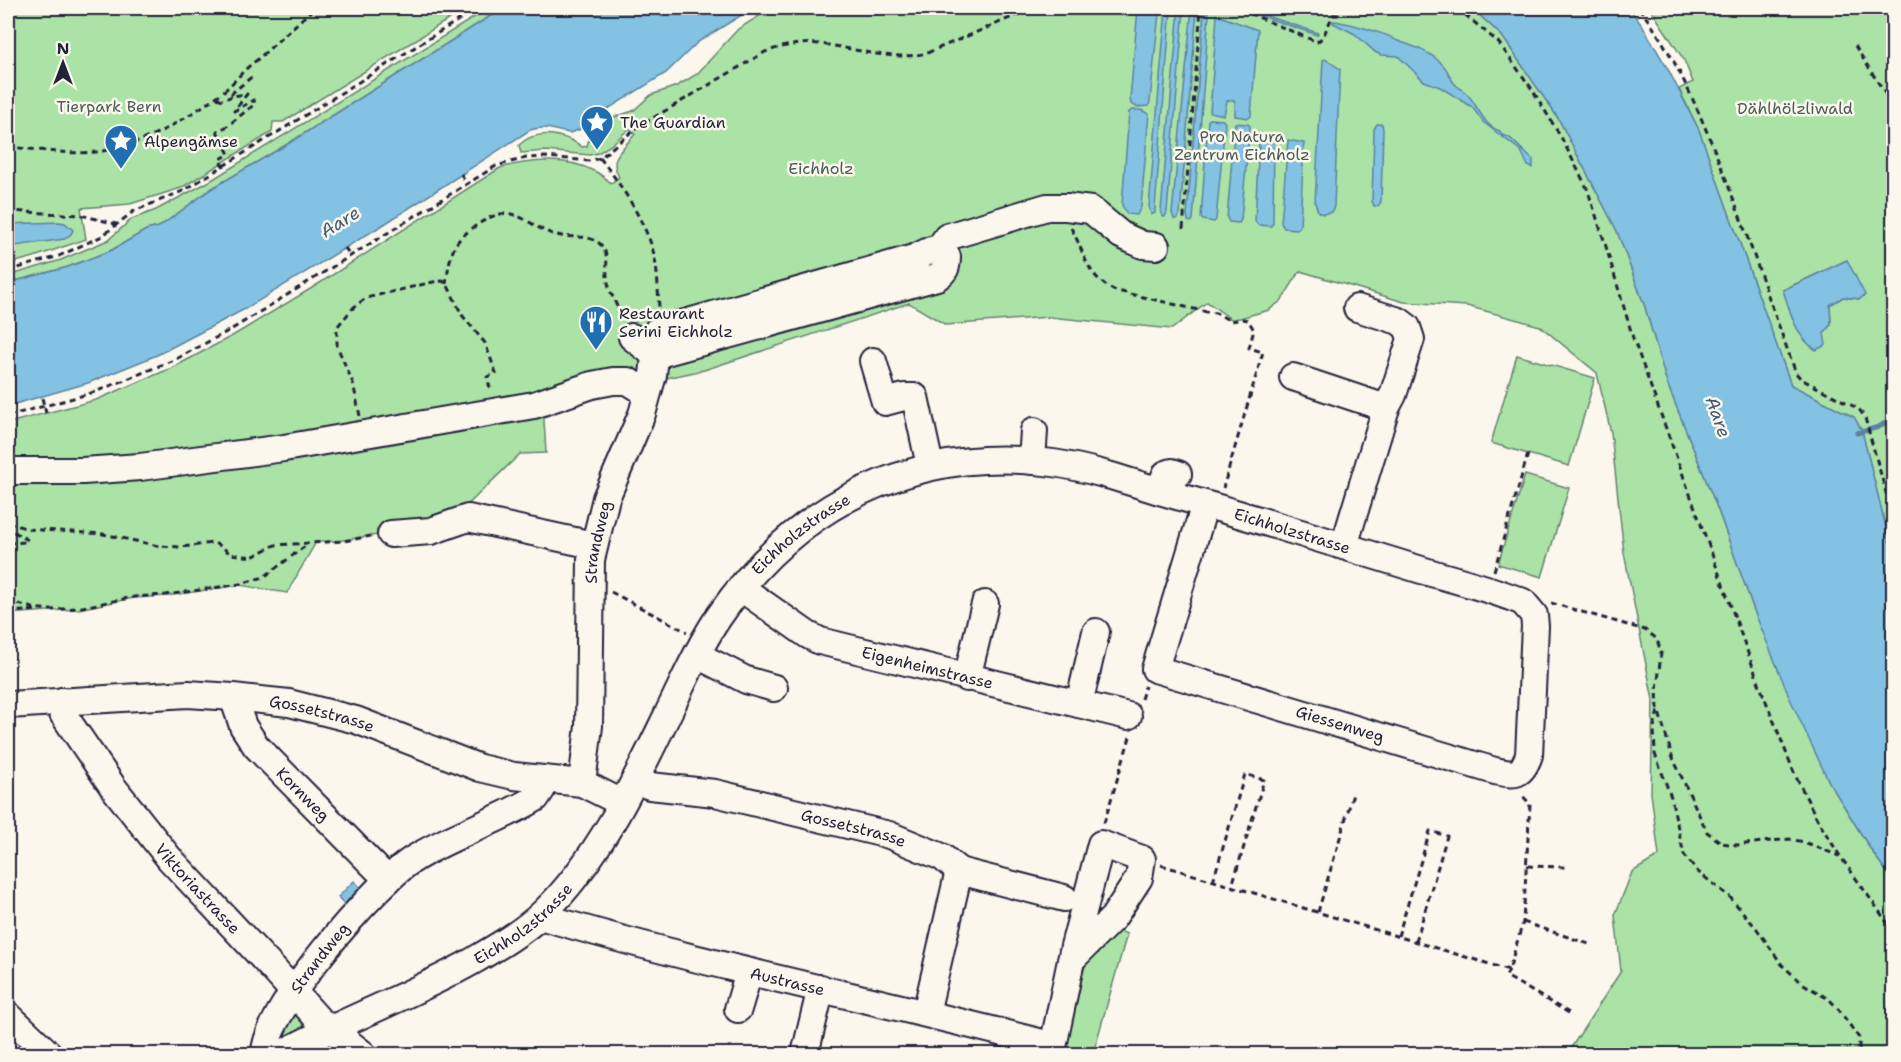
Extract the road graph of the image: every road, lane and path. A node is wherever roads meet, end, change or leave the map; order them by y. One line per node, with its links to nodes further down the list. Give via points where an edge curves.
1 (314, 8): 15 (path)
2 (478, 8): 18 (path)
3 (496, 8): 9 (path)
4 (1034, 8): 17 (path, via 912,57 881,56 821,44 802,43 774,49 636,128)
5 (1201, 8): 24 (path)
6 (1229, 8): 10 (path, via 1317,42 1334,15)
7 (1457, 8): 82 (path, via 1498,42 1532,88 1587,188 1633,338 1760,686 1796,775)
8 (1639, 8): 49 (path, via 1677,65 1696,105 1736,202 1796,373 1858,409 1870,434)
9 (500, 12)
10 (1343, 15)
11 (1855, 46): 13 (path, via 1888,99)
12 (254, 75): 14 (path)
13 (1893, 93)
14 (231, 96): 15 (path); 18 (path, via 247,94 234,111 254,100 255,104 217,131 229,154 219,160)
15 (216, 98): 16 (path, via 131,146 94,152)
16 (8, 147)
17 (600, 159): 20 (path, via 546,157 508,161); 31 (path, via 628,200 651,245 657,270)
18 (224, 167): 23 (path, via 183,191 134,211)
19 (461, 174): 20 (path)
20 (467, 183): 27 (path)
21 (1059, 207): 25 (street, via 1090,210 1121,235); 31 (street, via 1047,207 946,237 938,249 946,257 946,266 937,277); 48 (path, via 1088,268 1099,282 1113,290 1216,313 1231,321 1248,320 1254,330 1249,348 1263,352)
22 (8, 211): 23 (path, via 81,214)
23 (116, 224): 28 (path, via 102,236 59,256)
24 (1183, 229)
25 (1156, 246)
26 (345, 248): 27 (path)
27 (351, 256): 37 (path, via 174,360 95,392)
28 (8, 271)
29 (446, 284): 32 (path, via 459,240 495,214 509,214 557,236 591,239 601,244 607,254 607,278); 39 (path, via 462,315 485,342 495,365 496,373 487,377); 43 (path, via 433,282 366,298 337,327 337,346 354,383)
30 (1358, 308): 38 (street, via 1399,321 1407,327 1411,339)
31 (657, 333): 32 (street); 35 (street, Strandweg)
32 (632, 337)
33 (873, 361): 46 (street, via 885,402 926,393)
34 (1293, 377): 38 (street)
35 (647, 393): 39 (street, via 628,381 613,381 549,402); 54 (street, Strandweg, via 606,498)
36 (42, 398): 37 (path)
37 (44, 407): 40 (path); 41 (path)
38 (1386, 408): 55 (street)
39 (497, 412): 43 (street)
40 (46, 413)
41 (8, 416)
42 (1034, 431): 45 (street)
43 (363, 435): 47 (street, via 140,466)
44 (1528, 454): 58 (path)
45 (1032, 461): 46 (street, Eichholzstrasse, via 975,460); 48 (street, Eichholzstrasse, via 1169,482)
46 (930, 466): 57 (street, Eichholzstrasse, via 844,498 775,550)
47 (8, 471)
48 (1211, 506): 55 (street, Eichholzstrasse); 66 (street)
49 (1893, 521)
50 (8, 522): 52 (path, via 9,529 28,540); 53 (path, via 27,529 103,534 159,546 213,543 231,554 252,557 275,545)
51 (391, 534): 53 (path); 54 (street, via 431,531 468,518)
52 (8, 543)
53 (309, 543): 62 (path, via 256,580)
54 (593, 545): 56 (street, Strandweg)
55 (1344, 546): 58 (street, Eichholzstrasse)
56 (591, 581): 65 (path); 77 (street, Strandweg, via 589,726)
57 (741, 588): 65 (street, Eichholzstrasse); 67 (street, Eigenheimstrasse, via 814,639)
58 (1488, 590): 60 (street, Eichholzstrasse)
59 (8, 602): 62 (path)
60 (1523, 602): 66 (street, Giessenweg, via 1534,615 1535,626 1529,756 1525,767 1512,774); 73 (path, via 1546,602 1652,634 1660,645)
61 (985, 604): 67 (street)
62 (50, 610): 63 (path)
63 (8, 612)
64 (1096, 632): 71 (street)
65 (700, 648): 68 (street, via 746,680); 76 (street, Eichholzstrasse)
66 (1155, 669): 74 (path)
67 (967, 678): 71 (street, Eigenheimstrasse)
68 (774, 687)
69 (233, 697): 70 (street, Gossetstrasse, via 188,694); 75 (street, Gossetstrasse, via 323,710 480,768); 87 (street, Kornweg, via 243,726 256,746)
70 (62, 701): 72 (street, Gossetstrasse); 105 (street, Viktoriastrasse, via 63,714 113,787 169,858)
71 (1079, 704): 74 (street, Eigenheimstrasse)
72 (8, 705)
73 (1658, 709): 82 (path, via 1671,756 1707,832 1722,843 1789,839); 117 (path, via 1654,753 1671,797 1684,855 1698,872 1729,896 1783,966 1839,1010 1859,1038)
74 (1133, 718): 81 (path, via 1100,835)
75 (544, 780): 77 (street, Gossetstrasse); 87 (street, Strandweg, via 536,798 413,859)
76 (635, 781): 80 (street, Eichholzstrasse); 85 (street, Gossetstrasse, via 715,793 889,835 942,857)
77 (582, 783): 80 (street, Gossetstrasse)
78 (1520, 793): 84 (path, via 1530,804)
79 (1353, 794): 92 (path)
80 (622, 803): 93 (street, Eichholzstrasse, via 575,876)
81 (1101, 844): 83 (street); 101 (street)
82 (1840, 856): 94 (path)
83 (1142, 859): 88 (path); 101 (street, via 1139,878 1113,918)
84 (1527, 866): 86 (path, via 1563,867); 95 (path)
85 (959, 871): 91 (street, Gossetstrasse); 107 (street)
86 (1563, 873)
87 (388, 880): 105 (street, Strandweg)
88 (1214, 881): 89 (path); 89 (path, via 1245,774 1264,780)
89 (1232, 886): 92 (path)
90 (1108, 896): 101 (street)
91 (1064, 898)
92 (1318, 912): 98 (path)
93 (540, 916): 103 (street, Austrasse); 110 (street, Eichholzstrasse, via 491,951)
94 (1884, 918): 96 (path); 97 (path)
95 (1523, 922): 100 (path); 102 (path)
96 (1893, 926)
97 (1893, 932)
98 (1398, 936): 99 (path); 99 (path, via 1430,831 1447,836)
99 (1416, 942): 102 (path)
100 (1588, 944)
101 (1072, 953): 111 (street, via 1055,1037)
102 (1509, 970): 108 (path, via 1506,976)
103 (749, 972): 104 (street, Austrasse); 106 (street)
104 (821, 988): 107 (street, Austrasse); 116 (street)
105 (294, 992): 110 (street, Viktoriastrasse); 113 (street, Strandweg, via 268,1037)
106 (738, 1009)
107 (926, 1013): 111 (street, Austrasse)
108 (1569, 1013)
109 (8, 1015): 112 (street)
110 (333, 1030): 114 (street, Eichholzstrasse); 115 (street, Viktoriastrasse)
111 (1044, 1048)
112 (49, 1054)
113 (265, 1054)
114 (281, 1054)
115 (363, 1054)
116 (805, 1054)
117 (1859, 1054)

